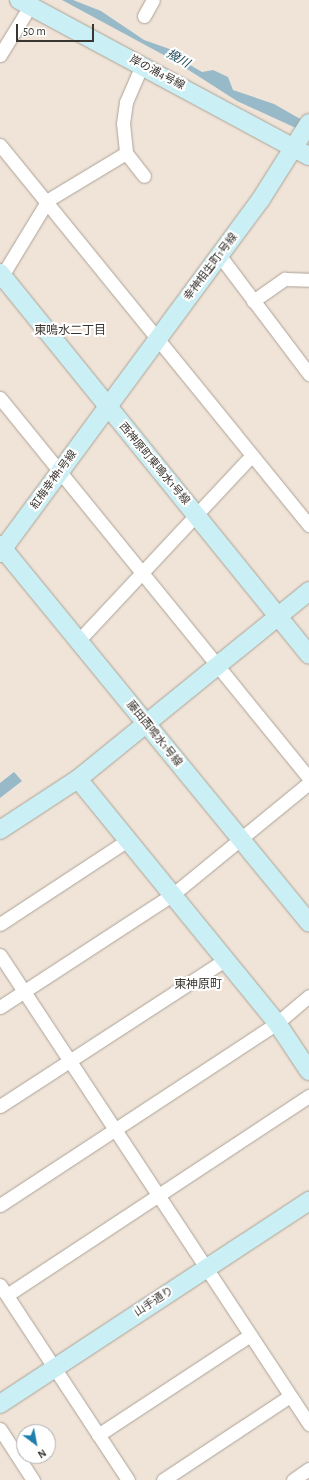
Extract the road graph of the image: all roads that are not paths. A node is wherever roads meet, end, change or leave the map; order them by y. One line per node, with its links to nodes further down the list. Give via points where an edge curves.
1 (153, 0): 3 (street)
2 (24, 3): 4 (street); 5 (street, 岸の浦4号線)
3 (144, 16)
4 (0, 55)
5 (142, 65): 8 (street, 岸の浦4号線); 9 (street, via 126,102)
6 (309, 123): 8 (street, 幸神相生町1号線)
7 (0, 145): 11 (street)
8 (302, 152): 12 (street, 幸神相生町1号線)
9 (126, 153): 10 (street); 11 (street)
10 (144, 176)
11 (48, 200): 13 (street); 16 (street)
12 (220, 256): 15 (street); 16 (street, 幸神相生町1号線)
13 (1, 276): 19 (street, 西神原町東鳴水1号線)
14 (309, 280): 15 (street, via 286,279)
15 (253, 301): 17 (street)
16 (158, 337): 19 (street, 幸神相生町1号線); 20 (street)
17 (309, 374)
18 (0, 398): 21 (street)
19 (108, 406): 21 (street, 紅梅幸神1号線); 22 (street, 西神原町東鳴水1号線)
20 (252, 455): 22 (street); 23 (street)
21 (60, 471): 24 (street, 紅梅幸神1号線); 25 (street)
22 (196, 515): 25 (street); 27 (street, 西神原町東鳴水1号線)
23 (309, 525)
24 (1, 549): 28 (street, 藤田西鳴水1号線)
25 (142, 573): 28 (street); 30 (street)
26 (309, 591): 27 (street)
27 (278, 616): 29 (street, 西神原町東鳴水1号線); 30 (street)
28 (78, 640): 31 (street, 藤田西鳴水1号線)
29 (309, 655)
30 (218, 666): 31 (street); 32 (street)
31 (146, 724): 33 (street); 37 (street, 藤田西鳴水1号線)
32 (309, 778)
33 (78, 779): 35 (street); 36 (street)
34 (309, 784): 37 (street)
35 (0, 830)
36 (128, 840): 38 (street); 40 (street)
37 (240, 840): 38 (street); 39 (street, 藤田西鳴水1号線)
38 (172, 895): 42 (street); 43 (street)
39 (309, 923)
40 (0, 924)
41 (0, 955): 43 (street)
42 (225, 960): 46 (street); 47 (street)
43 (24, 992): 45 (street); 47 (street)
44 (309, 996): 46 (street)
45 (0, 1007)
46 (276, 1023): 48 (street); 51 (street)
47 (70, 1063): 50 (street); 51 (street)
48 (309, 1072)
49 (309, 1096): 52 (street)
50 (0, 1106)
51 (115, 1129): 52 (street); 54 (street)
52 (158, 1196): 55 (street); 56 (street)
53 (309, 1201): 55 (street, 山手通り)
54 (0, 1205)
55 (206, 1269): 57 (street); 58 (street, 山手通り)
56 (3, 1290): 58 (street)
57 (250, 1335): 59 (street); 63 (street)
58 (53, 1368): 60 (street, 山手通り); 63 (street)
59 (290, 1396): 61 (street); 67 (street)
60 (0, 1404)
61 (309, 1424)
62 (0, 1429): 65 (street)
63 (98, 1435): 66 (street)
64 (309, 1469): 68 (street)
65 (33, 1480)
66 (128, 1480)
67 (163, 1480)
68 (293, 1480)

